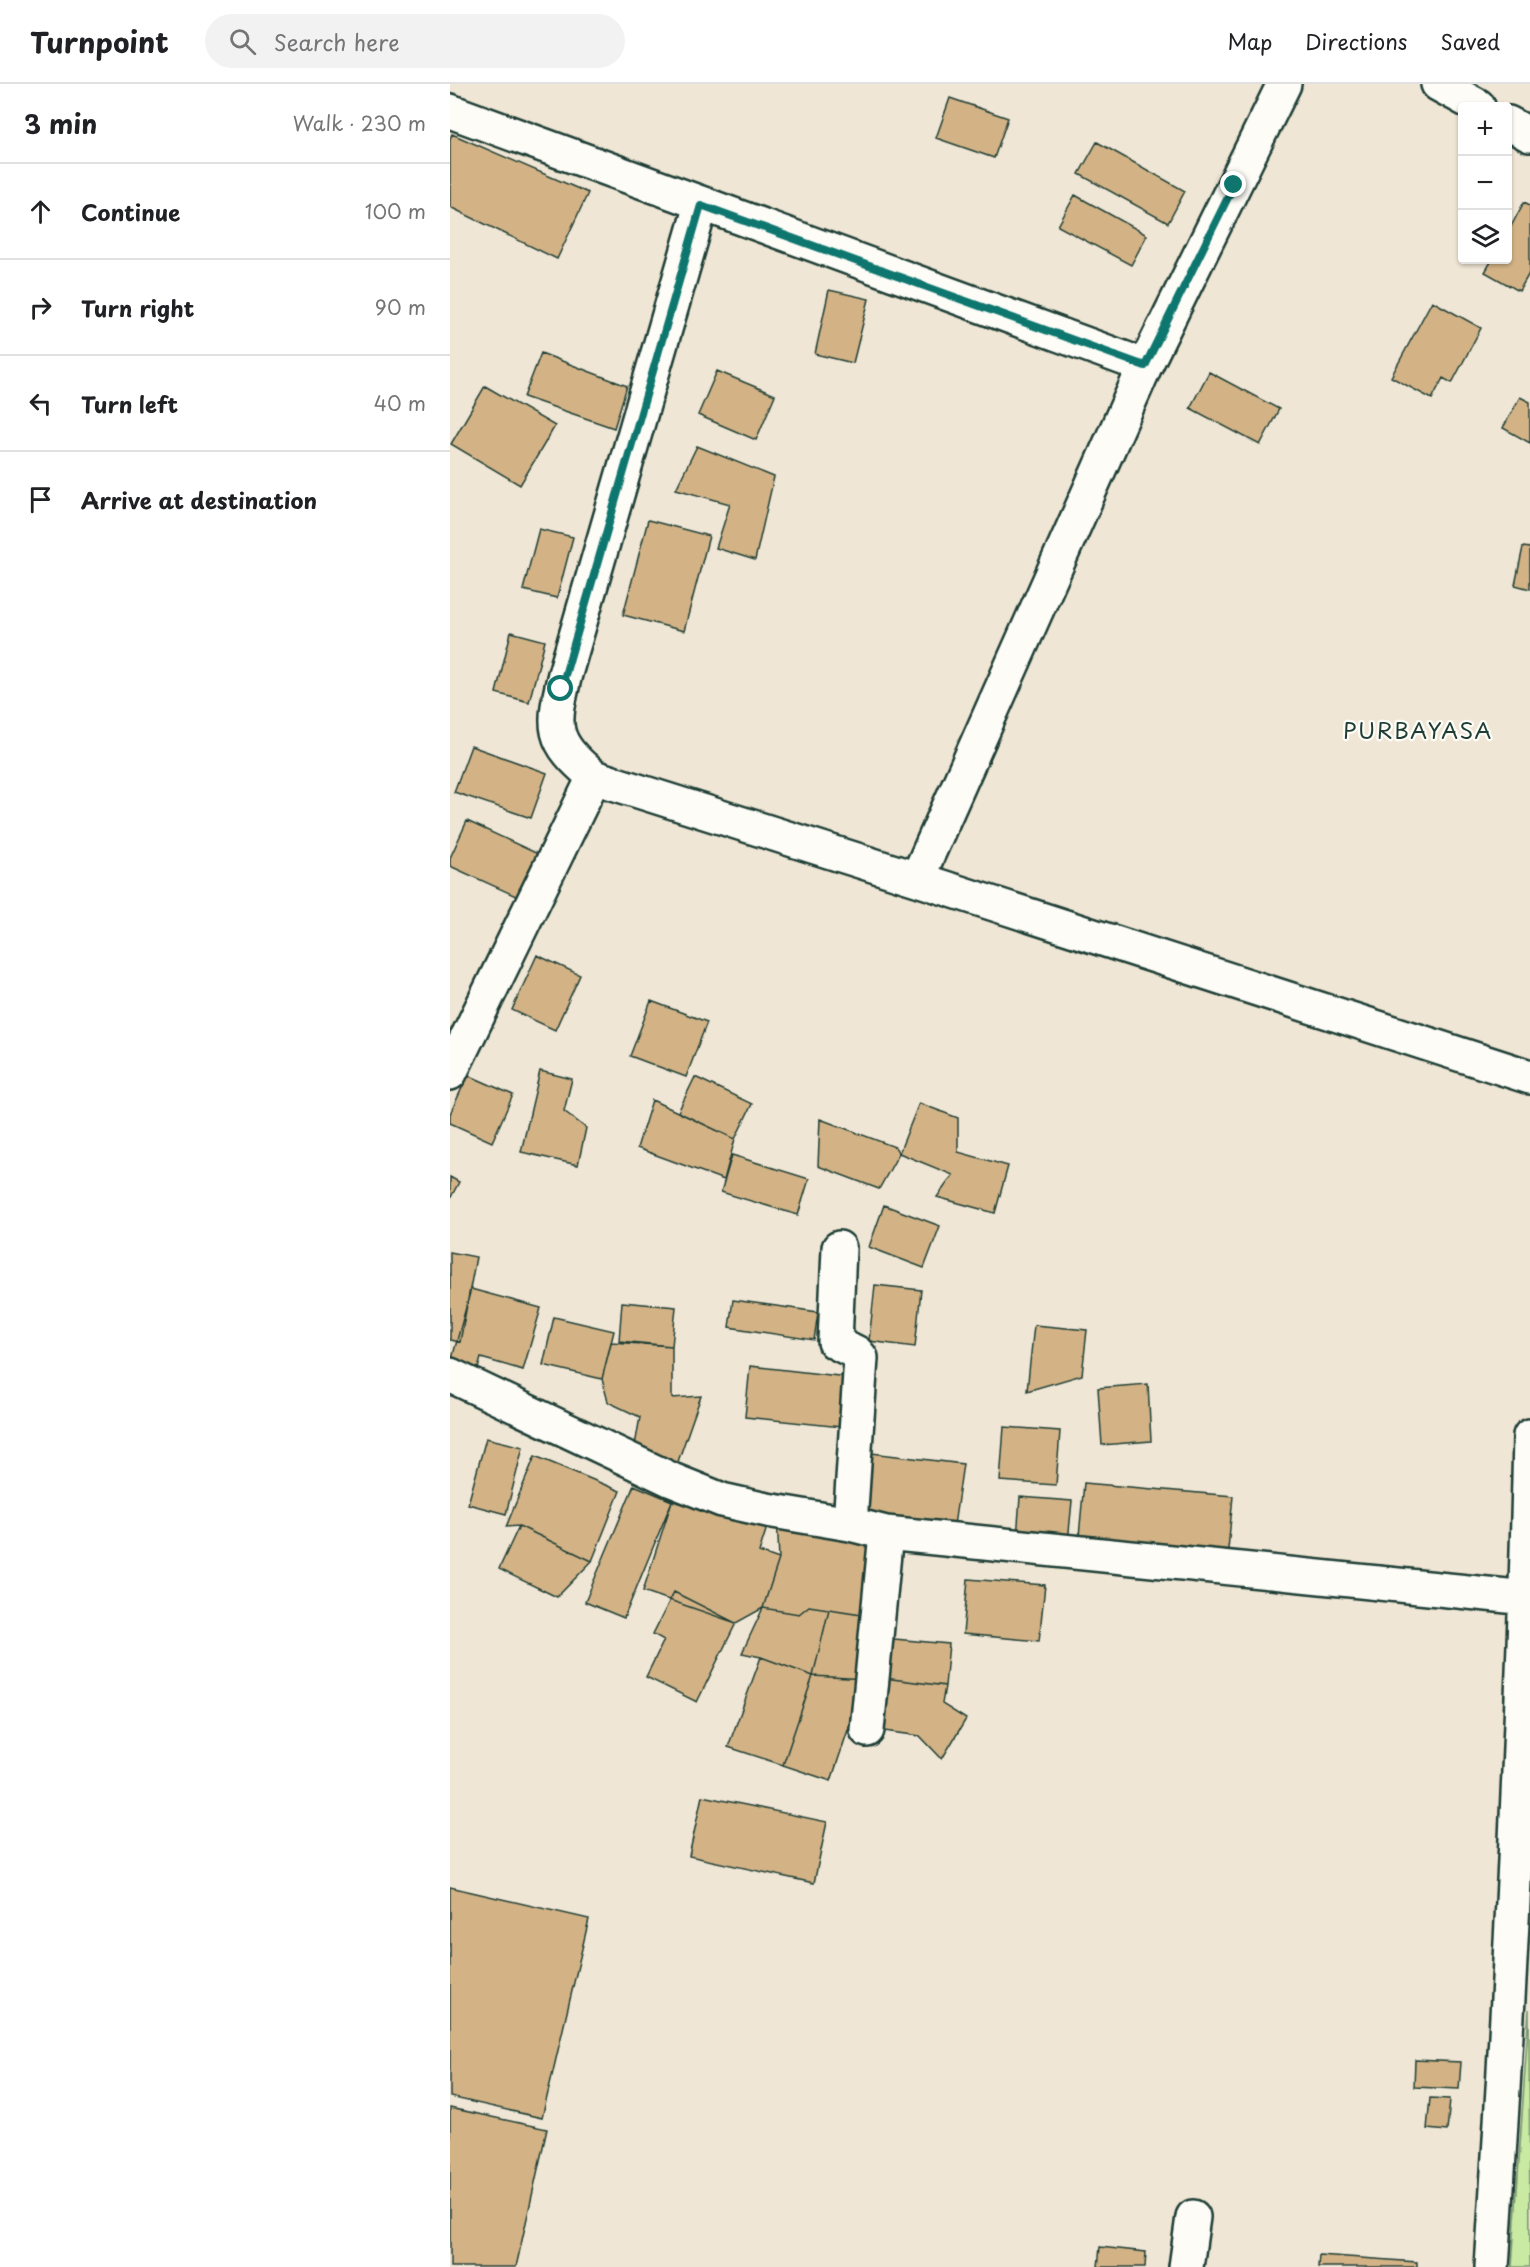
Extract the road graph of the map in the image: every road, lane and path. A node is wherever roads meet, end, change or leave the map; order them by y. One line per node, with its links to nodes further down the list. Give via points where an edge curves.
1 (1284, 84): 8 (street)
2 (1438, 84): 3 (street)
3 (1471, 102)
4 (450, 111): 7 (street)
5 (1512, 125): 6 (street)
6 (1530, 135)
7 (701, 205): 8 (street); 9 (street, via 558,705 558,737 565,750)
8 (1145, 366): 10 (street)
9 (594, 777): 10 (street); 11 (street)
10 (917, 879): 12 (street)
11 (450, 1073)
12 (1530, 1077)
13 (839, 1248): 16 (street, via 835,1342 861,1358)
14 (450, 1375): 16 (street, via 722,1500)
15 (1530, 1436): 18 (street)
16 (850, 1524): 17 (street)
17 (886, 1533): 18 (street); 19 (street)
18 (1527, 1598): 22 (street, via 1512,1948)
19 (867, 1730)
20 (1193, 2217): 21 (street)
21 (1186, 2267)
22 (1492, 2267)

